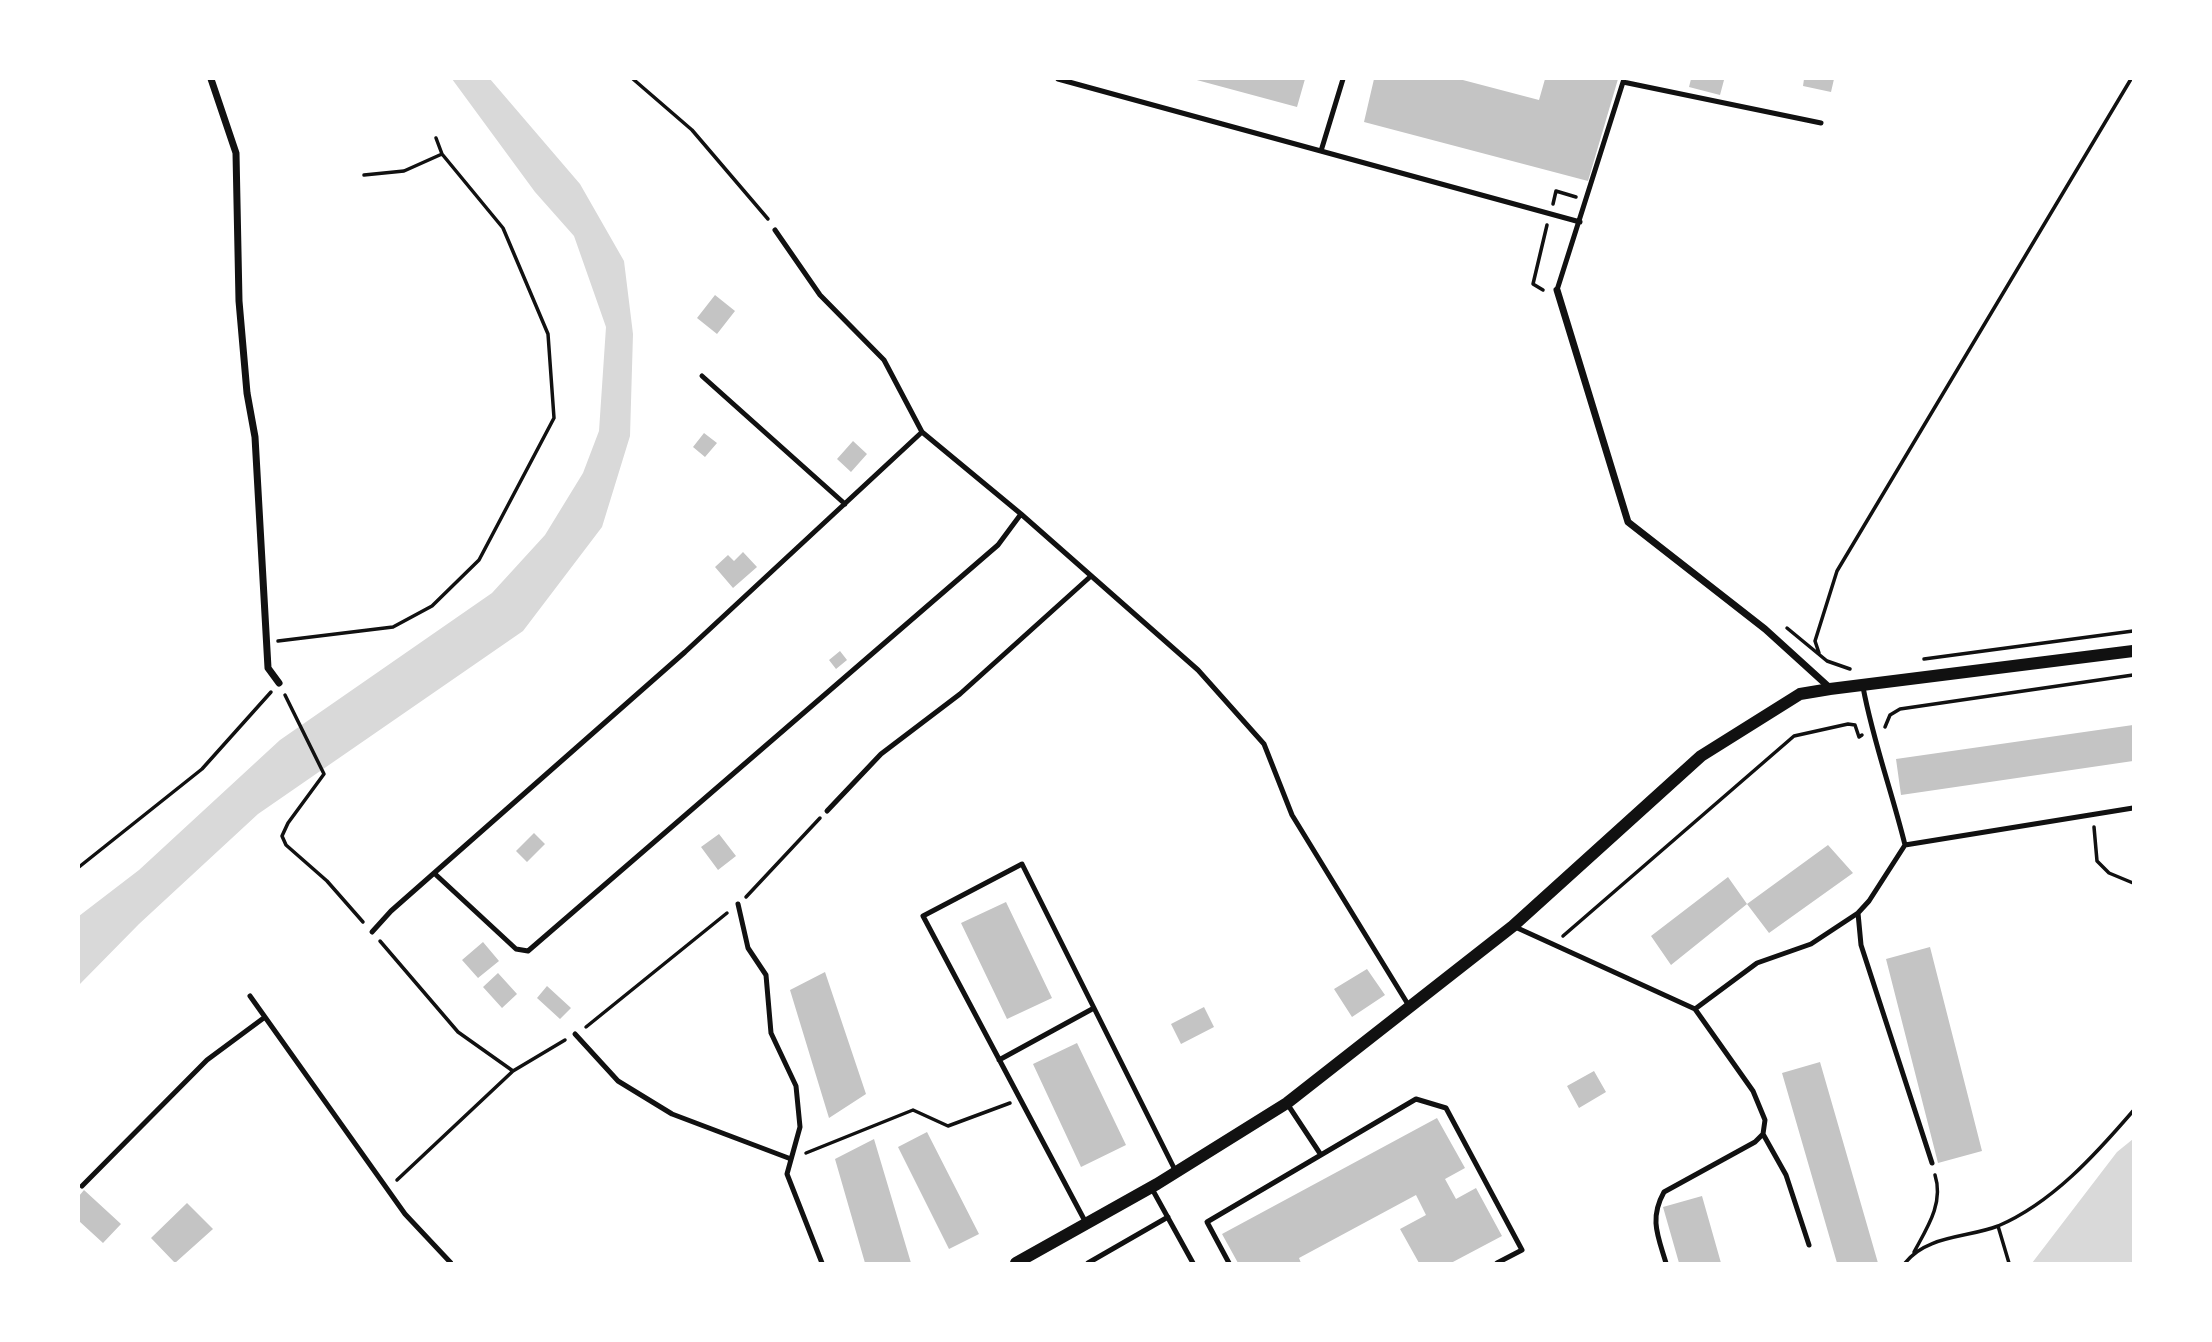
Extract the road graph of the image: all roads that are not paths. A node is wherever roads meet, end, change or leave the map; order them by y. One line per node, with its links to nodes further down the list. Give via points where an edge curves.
1 (211, 79): 16 (street, via 236,153 239,301 255,437 268,668)
2 (1058, 79): 6 (lane)
3 (1343, 79): 6 (lane)
4 (1624, 80): 5 (lane); 7 (lane)
5 (1821, 123)
6 (1321, 151): 7 (lane)
7 (1580, 222): 9 (lane)
8 (775, 230): 11 (lane, via 820,295 884,360)
9 (1557, 290): 18 (street, via 1628,522 1765,629)
10 (702, 376): 12 (lane)
11 (922, 432): 12 (lane); 13 (lane)
12 (845, 503): 22 (lane, via 685,652)
13 (1021, 514): 14 (lane); 22 (lane, via 998,545 528,951 516,949)
14 (1091, 576): 20 (lane, via 960,694 881,754); 28 (lane, via 1198,670 1264,744 1292,815)
15 (2133, 651): 17 (street)
16 (279, 683)
17 (1863, 685): 18 (street); 21 (lane, via 1871,733 1889,778)
18 (1830, 689): 25 (street, via 1800,694 1702,756)
19 (2133, 808): 21 (lane)
20 (827, 811)
21 (1905, 845): 24 (lane)
22 (434, 873): 26 (lane)
23 (738, 904): 37 (lane, via 748,948 766,975 771,1033 796,1086 800,1127)
24 (1858, 913): 30 (lane, via 1811,944 1757,963); 38 (lane, via 1861,945)
25 (1513, 926): 28 (street); 30 (lane)
26 (372, 932)
27 (250, 996): 31 (lane)
28 (1409, 1006): 34 (street)
29 (1094, 1008): 33 (lane); 33 (lane, via 1022,864 923,916); 39 (lane)
30 (1695, 1009): 35 (lane, via 1753,1091 1765,1120)
31 (265, 1017): 40 (lane, via 207,1060); 45 (lane, via 405,1214)
32 (575, 1034): 37 (lane, via 618,1081 672,1114)
33 (999, 1060): 43 (lane)
34 (1287, 1103): 36 (lane); 39 (street)
35 (1763, 1135): 44 (lane, via 1786,1175); 52 (lane, via 1664,1192 1655,1207 1655,1225)
36 (1321, 1155): 50 (lane, via 1207,1222); 51 (lane, via 1416,1099 1446,1108 1522,1250)
37 (791, 1159): 46 (lane, via 787,1174)
38 (1932, 1163)
39 (1176, 1172): 41 (street)
40 (82, 1186)
41 (1151, 1187): 42 (lane); 43 (street)
42 (1168, 1217): 48 (lane); 49 (lane)
43 (1087, 1223): 47 (street)
44 (1809, 1245)
45 (451, 1263)
46 (822, 1263)
47 (1016, 1263)
48 (1088, 1263)
49 (1193, 1263)
50 (1229, 1263)
51 (1497, 1263)
52 (1666, 1263)

